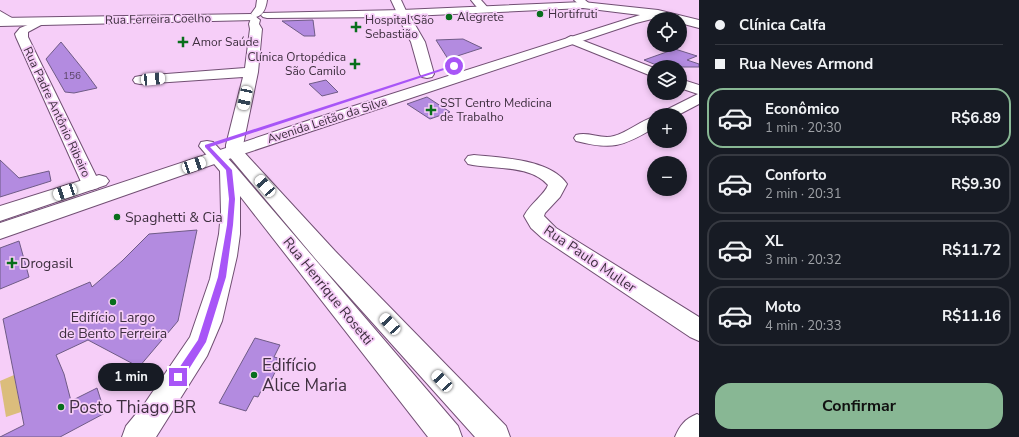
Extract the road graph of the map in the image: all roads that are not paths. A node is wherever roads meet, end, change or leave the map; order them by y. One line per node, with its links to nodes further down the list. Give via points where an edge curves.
1 (396, 0): 7 (street)
2 (476, 0): 5 (street)
3 (628, 0): 4 (street)
4 (587, 4): 5 (street, Rua Ferreira Coelho); 6 (street, Rua Ferreira Coelho)
5 (484, 9): 7 (street, Rua Ferreira Coelho)
6 (649, 9): 11 (street, Rua Ferreira Coelho); 15 (street, Avenida Leitão da Silva, via 639,18); 16 (street, Avenida Leitão da Silva)
7 (408, 14): 8 (street, Rua Ferreira Coelho); 16 (street)
8 (259, 16): 9 (street, Rua Ferreira Coelho); 18 (street)
9 (93, 21): 10 (street, Rua Ferreira Coelho); 12 (street, Rua Ferreira Coelho)
10 (1, 22): 12 (street, Rua Ferreira Coelho)
11 (699, 23)
12 (35, 25): 29 (street, Rua Padre Antônio Ribeiro, via 24,30 22,37)
13 (687, 27): 14 (street)
14 (699, 31)
15 (571, 40): 17 (street); 19 (street, Avenida Leitão da Silva)
16 (430, 69): 19 (street); 27 (street, Avenida Leitão da Silva)
17 (647, 70)
18 (251, 72): 20 (street); 27 (street)
19 (464, 75): 27 (street, Avenida Leitão da Silva)
20 (140, 80)
21 (687, 86): 22 (street)
22 (699, 90)
23 (699, 98): 24 (street)
24 (680, 108)
25 (647, 126): 26 (street, via 612,142)
26 (582, 138)
27 (225, 152): 29 (street, Avenida Leitão da Silva); 31 (street, Avenida Leitão da Silva); 33 (street, via 232,199 230,225 223,270 201,342); 34 (street, Rua Henrique Rosetti); 35 (street, Rua Henrique Rosetti)
28 (474, 160): 32 (street, Rua Paulo Muller, via 519,167 551,176 558,184 557,189 537,210 534,216 538,223 549,233)
29 (91, 184): 30 (street, Avenida Leitão da Silva)
30 (0, 214)
31 (0, 231)
32 (699, 330)
33 (137, 437)
34 (447, 437)
35 (495, 437)

